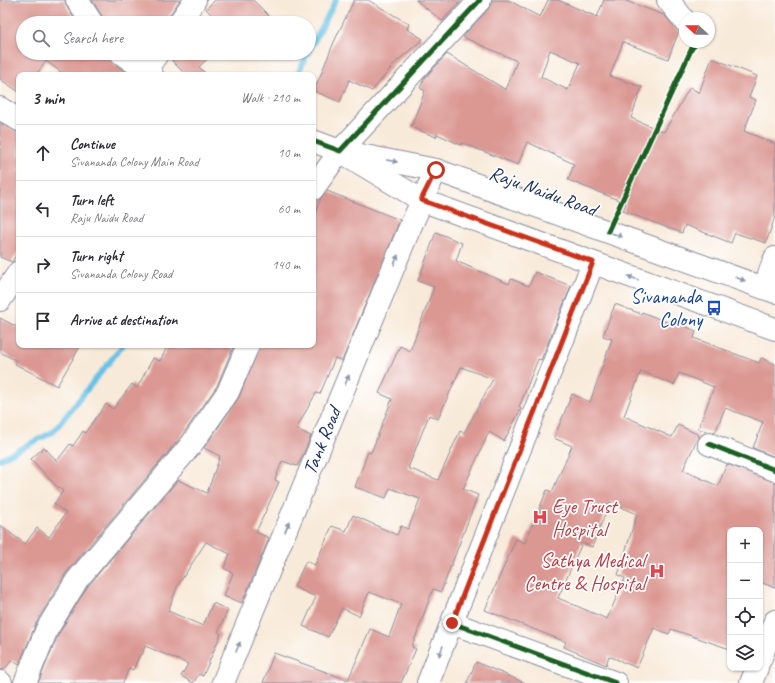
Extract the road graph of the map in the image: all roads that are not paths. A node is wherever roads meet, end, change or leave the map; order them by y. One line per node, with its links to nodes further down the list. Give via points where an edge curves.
1 (77, 0): 6 (main road)
2 (195, 0): 7 (main road)
3 (480, 0): 15 (main road)
4 (668, 0): 5 (main road)
5 (679, 14)
6 (87, 16)
7 (184, 16)
8 (130, 60): 10 (main road)
9 (154, 60): 11 (main road)
10 (145, 72)
11 (148, 72)
12 (0, 108): 13 (main road)
13 (16, 118)
14 (316, 142): 15 (main road)
15 (340, 151): 16 (main road, Raju Naidu Road, one-way to 16); 17 (main road); 18 (main road)
16 (436, 170): 18 (main road, Tank Road); 22 (main road, Raju Naidu Road, one-way to 22)
17 (316, 185)
18 (421, 200): 20 (main road); 33 (main road, Tank Road, one-way to 18)
19 (775, 258): 22 (main road)
20 (593, 262): 24 (main road, one-way to 20); 29 (main road)
21 (11, 274): 23 (main road)
22 (770, 290)
23 (0, 300)
24 (775, 329)
25 (247, 348): 32 (main road, via 228,392 191,445 77,580 47,629)
26 (709, 444): 27 (main road)
27 (775, 470)
28 (775, 621): 30 (main road)
29 (452, 623): 34 (main road, one-way to 34); 35 (main road)
30 (763, 652)
31 (756, 671): 36 (main road)
32 (25, 683)
33 (223, 683)
34 (428, 683)
35 (616, 683)
36 (751, 683)

